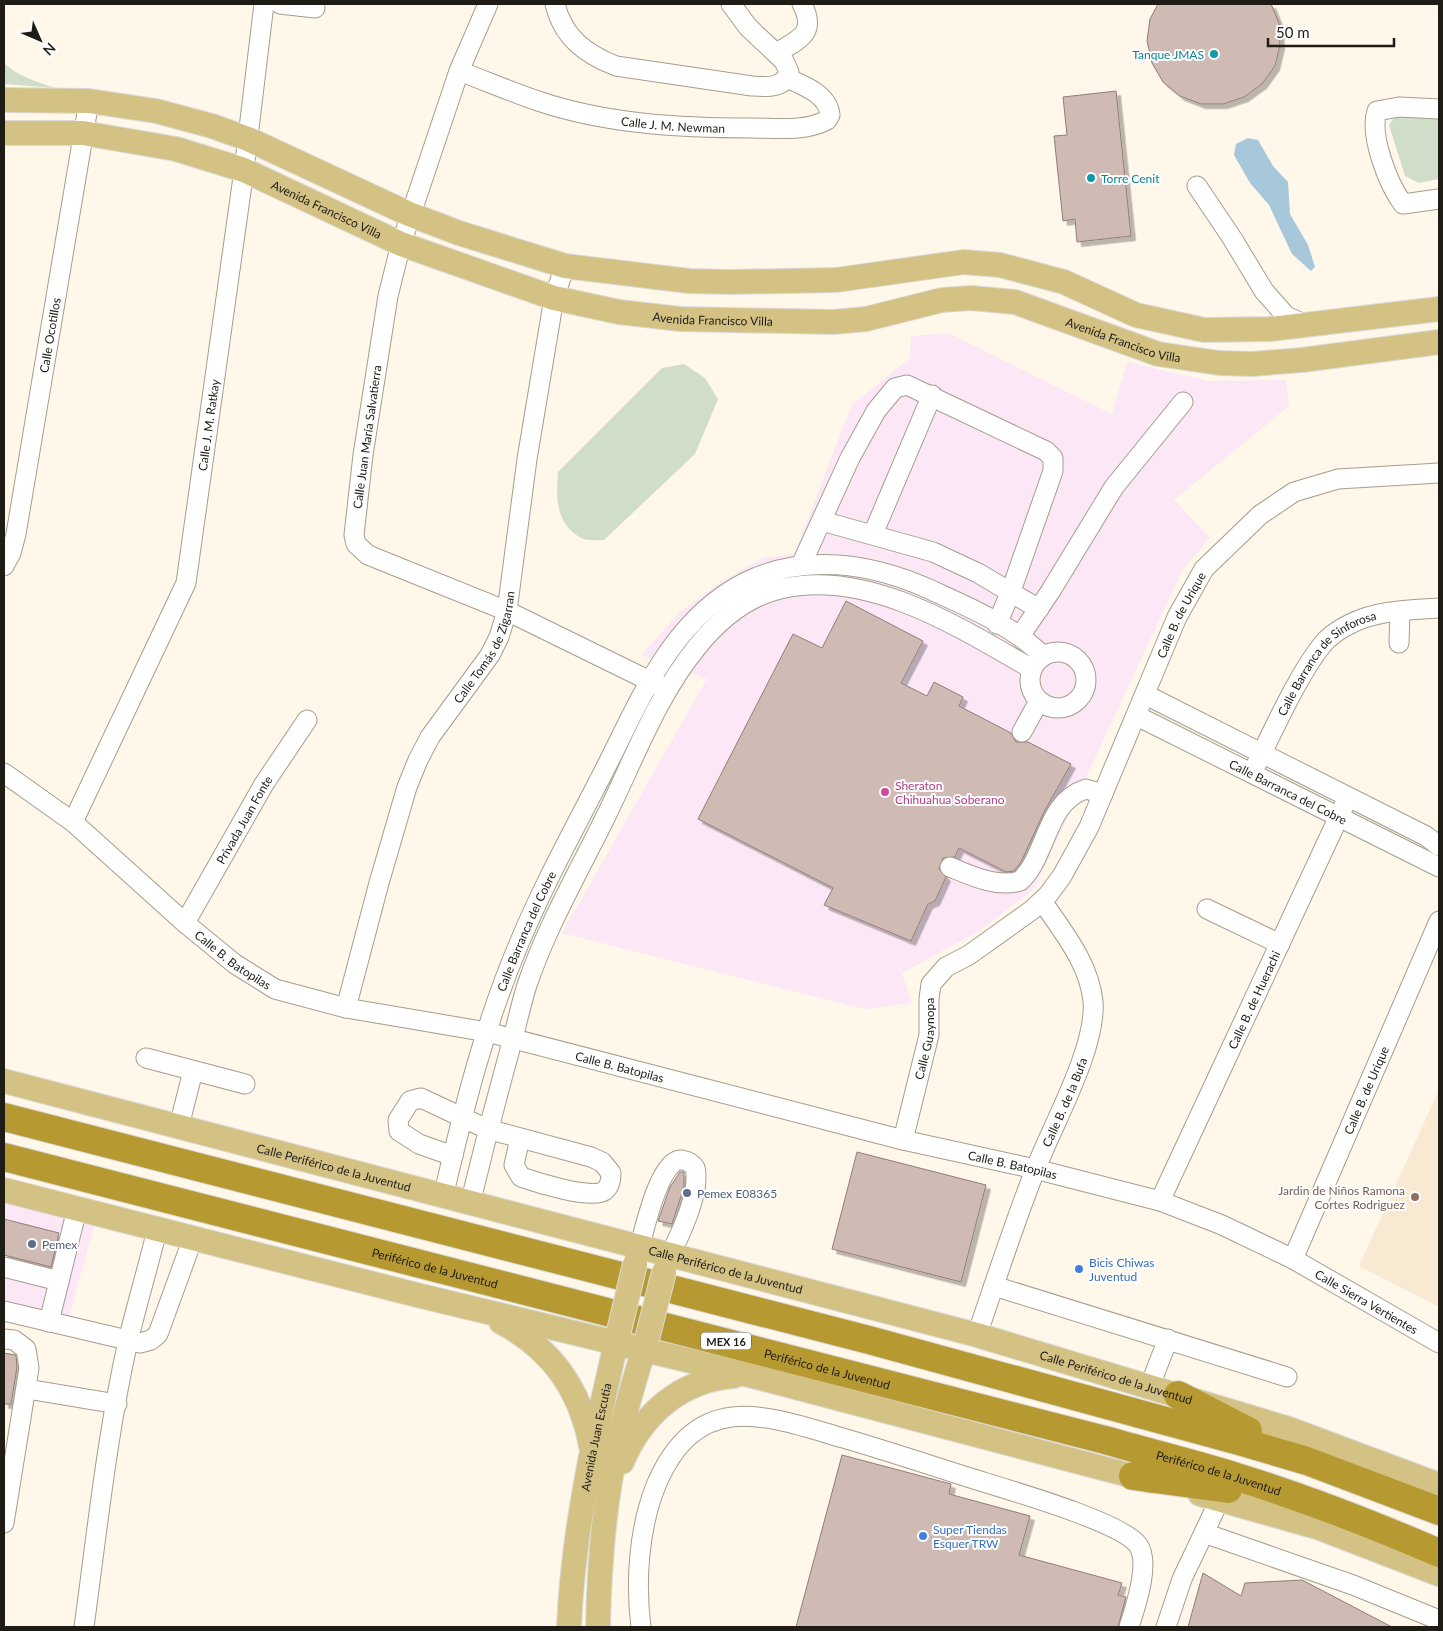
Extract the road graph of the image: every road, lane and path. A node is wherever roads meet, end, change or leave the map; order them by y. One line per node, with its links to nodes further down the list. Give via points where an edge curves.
1 (264, 4): 16 (street, Calle J. M. Ratkay)
2 (280, 4): 7 (street)
3 (488, 4): 9 (street, Calle Juan María Salvatierra)
4 (555, 4): 10 (street, via 564,28 573,40 597,59 616,66 752,86 775,86)
5 (731, 4): 8 (street, via 748,28)
6 (802, 4): 8 (street, via 809,21 806,31)
7 (315, 8)
8 (776, 53): 10 (street, via 788,66)
9 (459, 71): 10 (street, Calle J. M. Newman, via 538,101 615,119 670,126 734,128 810,127 827,120 830,115 826,102 817,93); 20 (street, Calle Juan María Salvatierra)
10 (787, 78)
11 (4, 100): 12 (main road)
12 (89, 102): 15 (street, Calle Ocotillos); 16 (main road, via 156,111)
13 (1439, 109): 19 (street, via 1390,108 1377,111 1374,132 1390,183 1403,204)
14 (4, 133): 15 (main road, Avenida Francisco Villa)
15 (83, 133): 17 (main road, Avenida Francisco Villa, via 176,150); 34 (street, Calle Ocotillos, via 16,534)
16 (248, 139): 17 (street, Calle J. M. Ratkay); 20 (main road)
17 (244, 170): 21 (main road, Avenida Francisco Villa); 59 (street, Calle J. M. Ratkay, via 186,583)
18 (1197, 186): 25 (street, via 1264,291 1286,316)
19 (1439, 200)
20 (409, 214): 21 (street, Calle Juan María Salvatierra); 22 (main road)
21 (400, 244): 23 (main road, Avenida Francisco Villa); 41 (street, Calle Juan María Salvatierra, via 388,296 354,527 356,544 368,555)
22 (565, 266): 23 (street, Calle Tomás de Zigarran); 25 (main road, via 689,281 740,282 836,280 964,262 1000,265 1064,282 1136,315 1174,325 1204,330 1243,330)
23 (554, 298): 26 (main road, Avenida Francisco Villa, via 619,312 680,319 834,322 866,319 942,300 996,299 1015,302 1158,354 1252,364); 41 (street, Calle Tomás de Zigarran, via 527,459)
24 (1439, 309): 25 (main road)
25 (1306, 325)
26 (1439, 342)
27 (932, 395): 30 (street, via 900,384 886,396 850,458); 31 (street); 36 (street, via 1046,451 1053,458 1053,471)
28 (1182, 402): 40 (street, via 1114,487)
29 (1439, 473): 48 (street, Calle B. de Urique, via 1338,479 1294,492 1260,515 1204,569 1196,581)
30 (822, 521): 31 (street); 33 (street)
31 (873, 534): 32 (street)
32 (906, 544): 35 (street); 36 (street, via 956,562)
33 (801, 565): 35 (street, via 836,564); 38 (street, via 763,575)
34 (4, 566)
35 (893, 574): 37 (street); 43 (street)
36 (1011, 591): 40 (street); 43 (street)
37 (886, 596): 38 (street, via 841,587 800,586); 46 (street)
38 (733, 600): 47 (street, via 685,630 670,649)
39 (1439, 608): 42 (street, Calle Barranca de Sinforosa)
40 (1039, 609): 44 (street)
41 (507, 611): 47 (street, Calle Juan María Salvatierra); 70 (street, Calle Tomás de Zigarran, via 490,655 430,737 407,787)
42 (1400, 611): 45 (street); 53 (street, Calle Barranca de Sinforosa, via 1350,623 1323,644)
43 (997, 624): 44 (street)
44 (1020, 636): 46 (street)
45 (1399, 643)
46 (1038, 662): 49 (street, via 1030,684); 49 (street, via 1058,652 1066,653 1079,662 1085,676 1083,691 1078,698 1065,706)
47 (659, 686): 64 (street, Calle Barranca del Cobre); 66 (street, Calle Barranca del Cobre)
48 (1146, 695): 50 (street, Calle B. de Urique); 53 (street, Calle Barranca del Cobre)
49 (1045, 704): 52 (street)
50 (1137, 716): 54 (street, Calle Barranca del Cobre); 56 (street, Calle B. de Urique)
51 (308, 720): 68 (street, Privada Juan Fonte, via 264,784)
52 (1027, 734)
53 (1262, 753): 54 (street, Calle Barranca de Sinforosa); 57 (street, Calle Barranca del Cobre)
54 (1252, 772): 58 (street, Calle Barranca del Cobre)
55 (4, 773): 59 (street, Calle B. Batopilas)
56 (1103, 794): 61 (street, via 1086,789 1069,797 1050,825 1033,866 1020,881 992,882); 63 (street, Calle B. de Urique, via 1076,852)
57 (1348, 798): 58 (street, Calle B. de Huerachi); 60 (street, Calle Barranca del Cobre, via 1426,836)
58 (1339, 817): 62 (street, Calle Barranca del Cobre); 69 (street, Calle B. de Huerachi)
59 (73, 822): 68 (street, Calle B. Batopilas)
60 (1439, 846)
61 (950, 867)
62 (1439, 867)
63 (1042, 901): 82 (street, Calle Guaynopa, via 969,955 946,967 931,984 929,1035); 85 (street, Calle B. de la Bufa, via 1072,944 1089,979 1093,1002 1092,1028 1084,1053)
64 (536, 904): 66 (street); 71 (street, Calle Barranca del Cobre, via 516,949)
65 (1207, 909): 69 (street)
66 (557, 914): 72 (street, Calle Barranca del Cobre, via 528,983)
67 (1439, 921): 94 (street, Calle B. de Urique)
68 (185, 923): 70 (street, Calle B. Batopilas, via 261,981 290,994)
69 (1280, 944): 88 (street, Calle B. de Huerachi)
70 (346, 1008): 71 (street, Calle B. Batopilas)
71 (487, 1032): 72 (street, Calle B. Batopilas); 78 (street, Calle Barranca del Cobre)
72 (512, 1040): 80 (street, Calle Barranca del Cobre); 82 (street, Calle B. Batopilas)
73 (146, 1058): 74 (street)
74 (193, 1071): 76 (street); 79 (street)
75 (4, 1081): 79 (main road, Calle Periférico de la Juventud)
76 (245, 1084)
77 (4, 1117): 116 (highway, via 869,1340)
78 (462, 1117): 80 (street); 83 (street, Calle Barranca del Cobre); 83 (street, via 417,1098 410,1101 398,1120 399,1131 408,1138)
79 (178, 1126): 87 (main road, Calle Periférico de la Juventud)
80 (487, 1129): 81 (street); 89 (street, Calle Barranca del Cobre)
81 (520, 1138): 81 (street, via 514,1165 521,1177 592,1194 604,1191 608,1186 611,1173 602,1162)
82 (903, 1140): 85 (street, Calle B. Batopilas)
83 (453, 1156): 87 (street, Calle Barranca del Cobre)
84 (4, 1157): 121 (highway, Periférico de la Juventud / MEX 16, via 949,1398 1239,1478)
85 (1035, 1169): 88 (street, Calle B. Batopilas); 98 (street, Calle B. de la Bufa)
86 (4, 1190): 90 (main road)
87 (443, 1196): 89 (main road, Calle Periférico de la Juventud)
88 (1160, 1201): 94 (street, Calle B. Batopilas, via 1222,1225)
89 (470, 1204): 93 (main road, Calle Periférico de la Juventud)
90 (77, 1209): 91 (main road); 97 (street)
91 (157, 1230): 92 (main road); 106 (street)
92 (193, 1238): 99 (main road); 106 (street, via 158,1334 140,1343)
93 (637, 1256): 95 (main road, Calle Periférico de la Juventud); 95 (street, via 662,1178 673,1162 685,1160 695,1168 696,1179 684,1228); 104 (main road, Avenida Juan Escutia, bridge)
94 (1293, 1259): 107 (street, Calle Sierra Vertientes)
95 (666, 1264): 102 (main road, Calle Periférico de la Juventud); 108 (main road, Avenida Juan Escutia, bridge)
96 (4, 1267): 97 (street)
97 (59, 1281): 101 (street)
98 (994, 1286): 102 (street, Calle B. de la Bufa); 105 (street)
99 (480, 1310): 104 (main road); 115 (main road, via 516,1330 564,1376 582,1408)
100 (4, 1311): 101 (street)
101 (49, 1322): 106 (street)
102 (977, 1336): 111 (main road, Calle Periférico de la Juventud)
103 (4, 1338): 112 (street, via 21,1344 28,1354)
104 (618, 1338): 108 (main road); 115 (main road, Avenida Juan Escutia)
105 (1168, 1339): 110 (street); 111 (street)
106 (128, 1341): 114 (street)
107 (1439, 1343)
108 (646, 1345): 109 (main road); 120 (main road, Avenida Juan Escutia, via 620,1430)
109 (749, 1375): 117 (main road); 120 (main road, via 702,1382 662,1404 628,1447)
110 (1287, 1377)
111 (1149, 1388): 113 (main road, Calle Periférico de la Juventud)
112 (27, 1389): 114 (street); 123 (street)
113 (1178, 1396): 116 (highway); 118 (main road, Calle Periférico de la Juventud, via 1289,1429)
114 (117, 1404): 128 (street)
115 (592, 1454): 129 (main road, Avenida Juan Escutia, via 574,1559)
116 (1307, 1461): 122 (highway)
117 (1133, 1476): 119 (main road); 121 (highway)
118 (1439, 1485)
119 (1220, 1499): 124 (street); 126 (main road, via 1320,1528)
120 (606, 1500): 130 (main road, Avenida Juan Escutia)
121 (1307, 1500): 125 (highway, Periférico de la Juventud / MEX 16)
122 (1439, 1511)
123 (4, 1523)
124 (1204, 1533): 127 (street, via 1353,1585); 133 (street, via 1182,1579)
125 (1439, 1553)
126 (1439, 1574)
127 (1439, 1620)
128 (84, 1627)
129 (570, 1627)
130 (598, 1627)
131 (641, 1627): 132 (street, via 639,1580 643,1540 652,1496 661,1475 680,1442 719,1419 736,1415 787,1421 890,1452 1046,1502 1128,1535 1140,1547 1144,1561)
132 (1129, 1627)
133 (1166, 1627)

